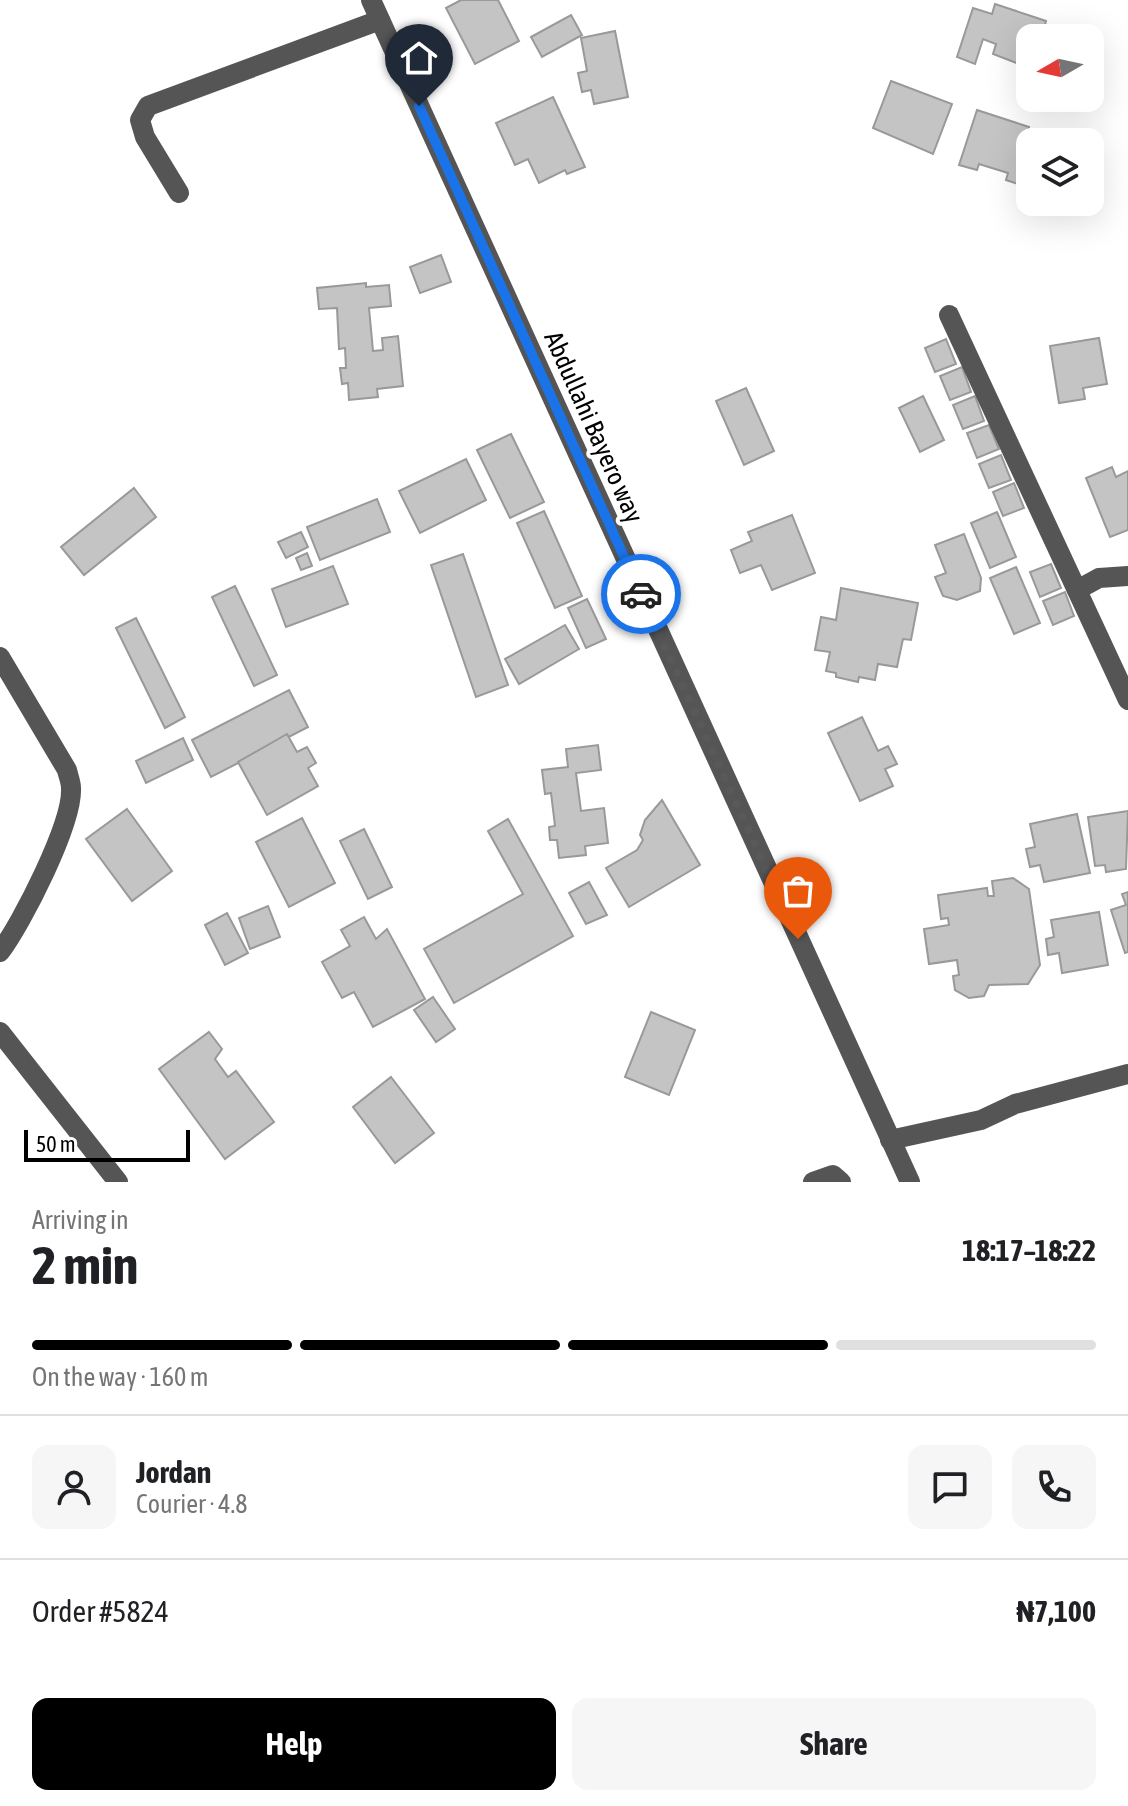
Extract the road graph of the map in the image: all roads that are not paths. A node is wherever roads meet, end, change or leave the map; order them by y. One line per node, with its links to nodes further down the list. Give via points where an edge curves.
1 (371, 0): 2 (street, Abdullahi Bayero way)
2 (380, 20): 3 (street, via 148,106 140,120 145,137); 12 (street, Abdullahi Bayero way)
3 (179, 193)
4 (949, 315): 6 (street)
5 (1128, 576): 6 (street, via 1099,578)
6 (1077, 590): 8 (street)
7 (0, 657): 9 (street, via 67,770 71,788 41,878 17,930)
8 (1128, 700)
9 (0, 952)
10 (0, 1032): 13 (street)
11 (1128, 1074): 12 (street, via 1015,1104 981,1120)
12 (890, 1140): 16 (street, Abdullahi Bayero way)
13 (118, 1182)
14 (813, 1182): 15 (street, via 833,1175)
15 (841, 1182)
16 (910, 1182)

